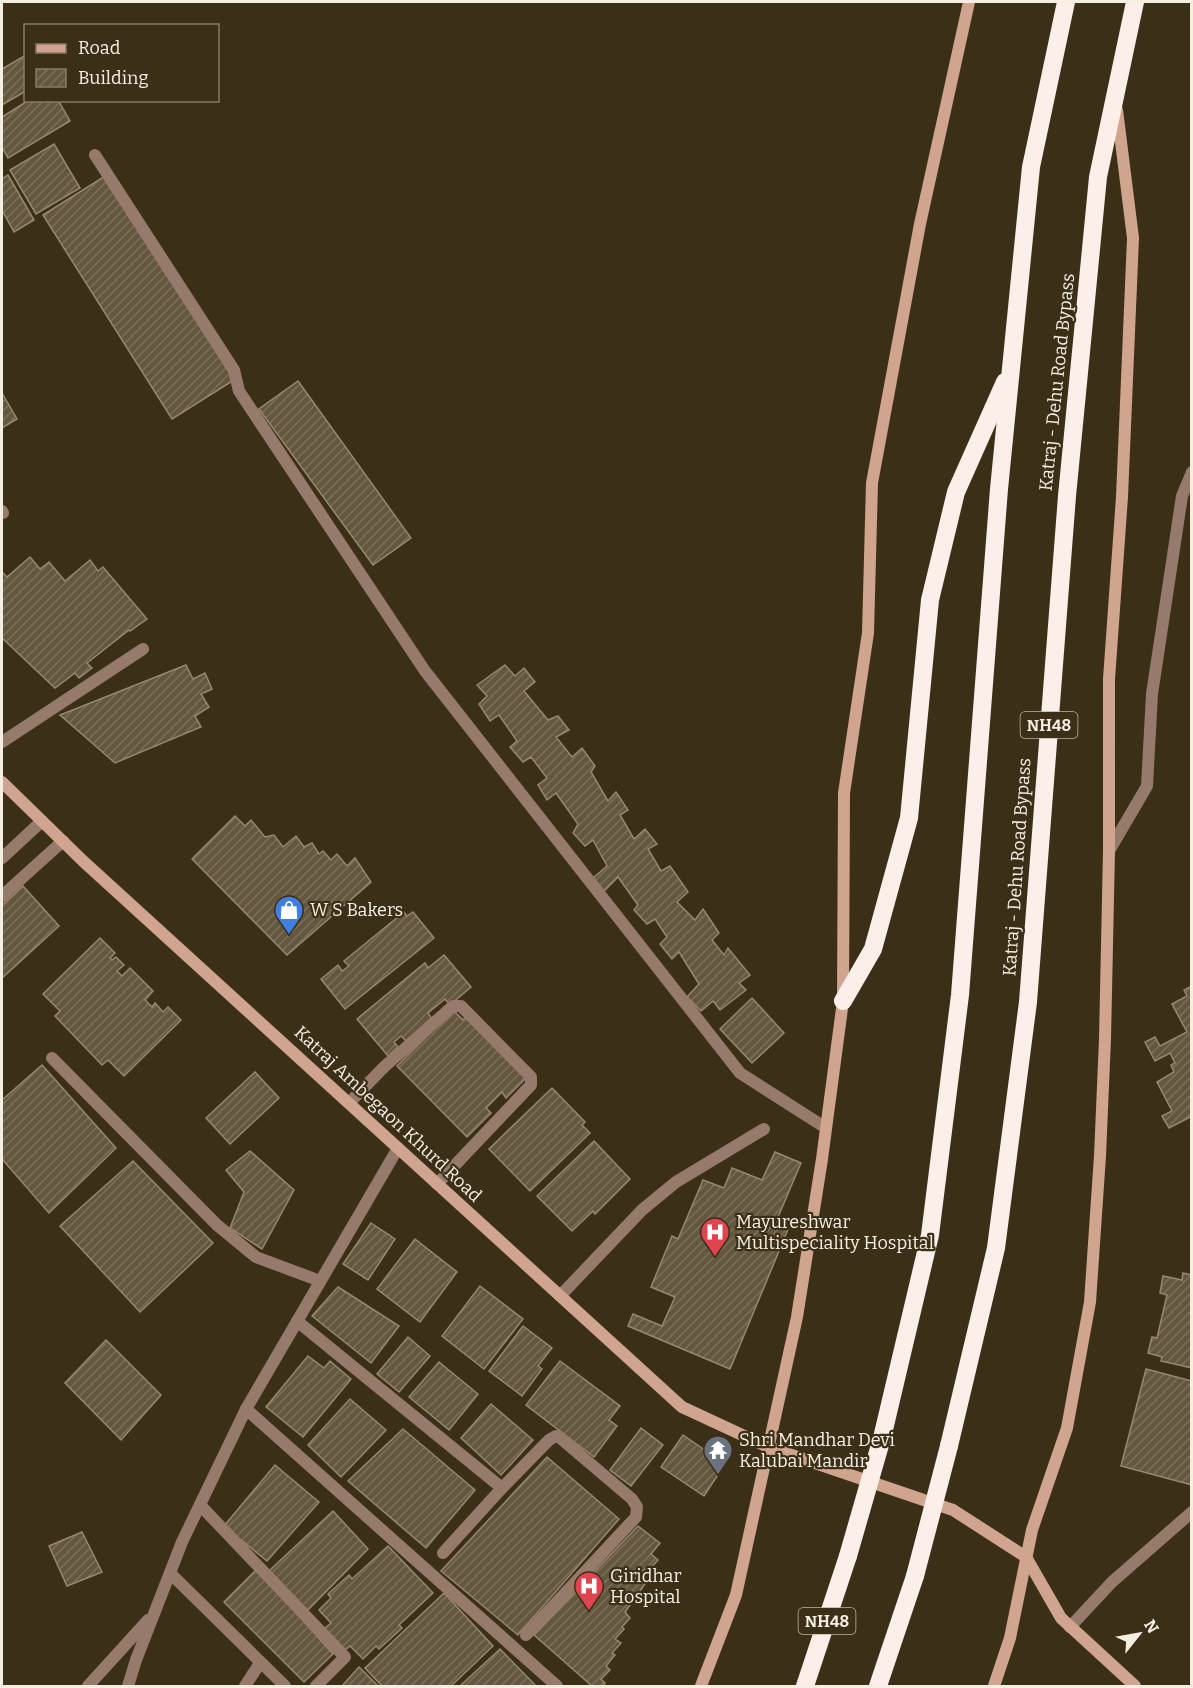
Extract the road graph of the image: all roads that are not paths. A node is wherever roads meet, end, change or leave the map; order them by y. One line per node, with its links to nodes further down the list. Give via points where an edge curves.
1 (969, 2): 16 (street, via 920,224 872,483 868,633 844,794)
2 (1066, 2): 6 (highway, NH48, via 1031,167)
3 (1135, 2): 4 (highway, Katraj - Dehu Road Bypass / NH48)
4 (1115, 98): 13 (street, via 1133,238 1122,497 1109,680); 46 (highway, Katraj - Dehu Road Bypass / NH48, bridge, via 1098,177 1068,484 1028,1002 996,1248 915,1576)
5 (95, 155): 19 (street, via 234,370 240,392 425,671 740,1073)
6 (1011, 368): 16 (highway, via 956,492 930,600 909,818 873,950); 45 (highway, NH48, bridge, via 960,995 930,1235 882,1438)
7 (1191, 472): 13 (street, via 1182,496 1152,694 1147,786)
8 (143, 649): 9 (street)
9 (2, 742)
10 (2, 782): 11 (street, Katraj Ambegaon Khurd Road)
11 (42, 821): 12 (street, Katraj Ambegaon Khurd Road); 14 (street)
12 (63, 841): 15 (street); 18 (street, Katraj Ambegaon Khurd Road)
13 (1109, 851): 32 (street, via 1100,1156 1089,1302 1067,1428)
14 (2, 858)
15 (2, 896)
16 (843, 1001): 19 (street)
17 (52, 1058): 23 (street, via 217,1225 256,1257)
18 (350, 1103): 21 (street, Katraj Ambegaon Khurd Road); 22 (street, via 453,1006 461,1006 531,1077 531,1085)
19 (826, 1128): 27 (street, via 797,1317)
20 (764, 1129): 24 (street, via 676,1182 642,1210)
21 (398, 1148): 22 (street, Katraj Ambegaon Khurd Road); 23 (street)
22 (437, 1184): 24 (street, Katraj Ambegaon Khurd Road)
23 (320, 1281): 25 (street)
24 (560, 1296): 27 (street, Katraj Ambegaon Khurd Road, via 682,1407)
25 (297, 1321): 26 (street); 28 (street)
26 (246, 1409): 29 (street); 43 (street)
27 (768, 1447): 32 (street, Katraj Ambegaon Khurd Road, via 952,1510); 44 (street, via 736,1595)
28 (502, 1488): 31 (street); 36 (street, via 552,1437 559,1437 637,1507 636,1517)
29 (200, 1505): 33 (street); 42 (street, via 345,1657)
30 (1191, 1512): 35 (street, via 1112,1582)
31 (443, 1553)
32 (1026, 1557): 35 (street, via 1061,1618); 47 (street, via 1011,1638)
33 (170, 1573): 34 (street); 37 (street)
34 (153, 1615): 38 (street); 39 (street)
35 (1071, 1627): 48 (street)
36 (526, 1635)
37 (260, 1663): 40 (street); 41 (street)
38 (88, 1686)
39 (128, 1686)
40 (246, 1686)
41 (285, 1686)
42 (316, 1686)
43 (557, 1686)
44 (701, 1686)
45 (805, 1686)
46 (878, 1686)
47 (994, 1686)
48 (1135, 1686)

